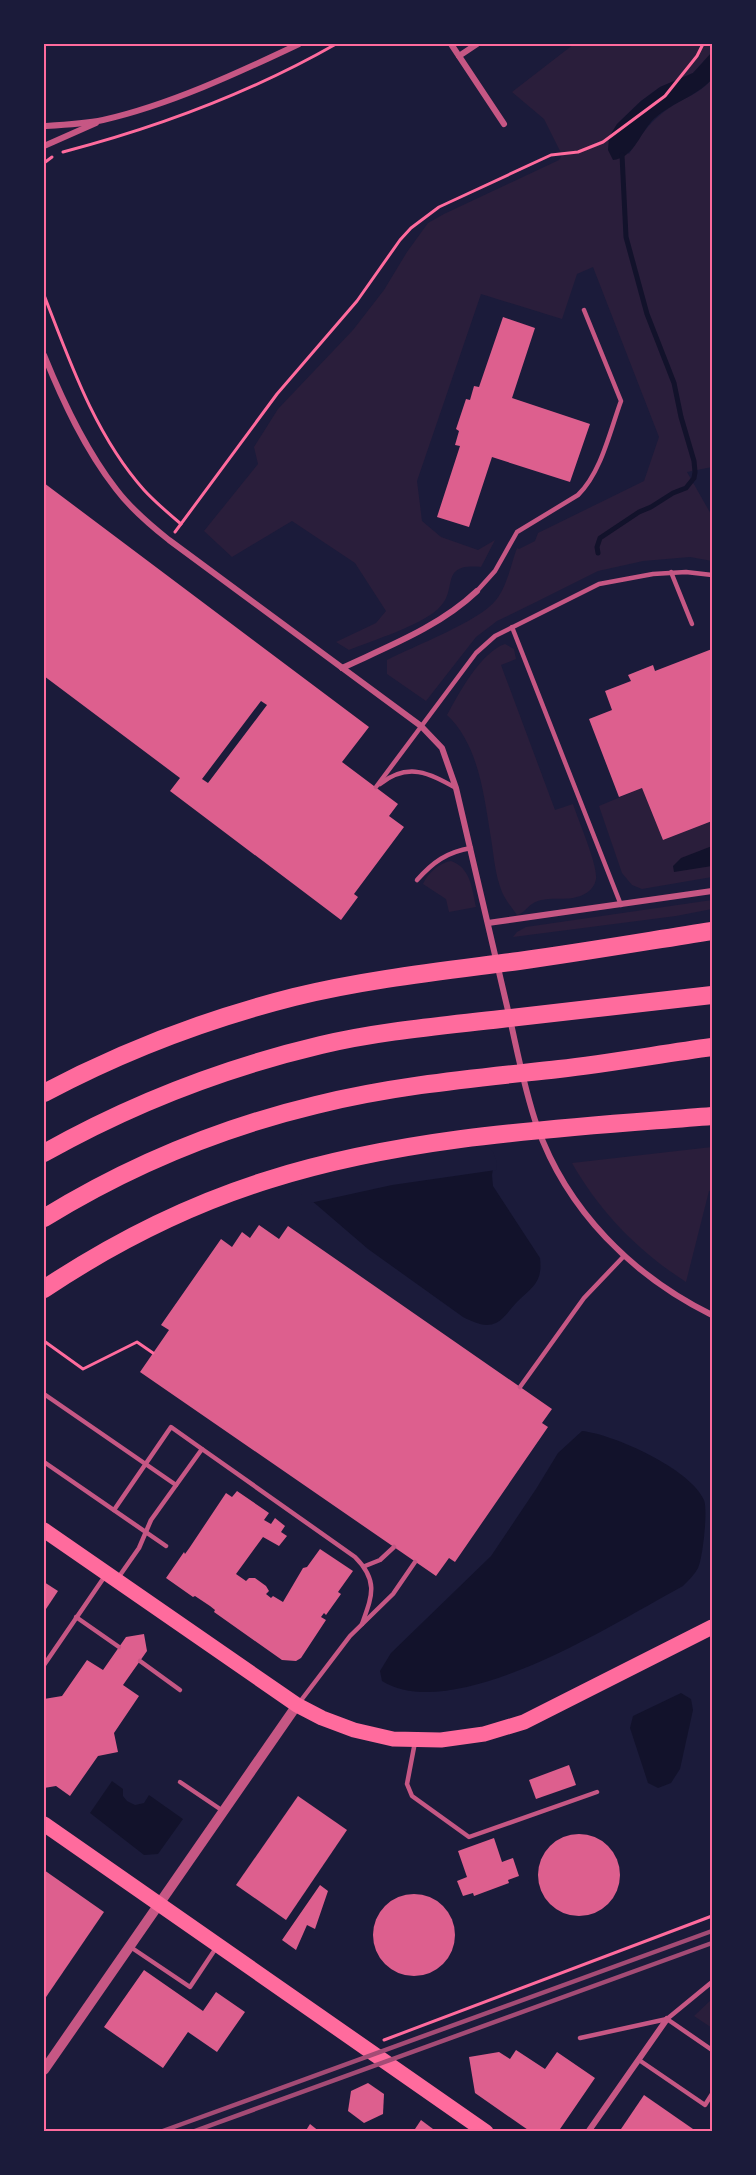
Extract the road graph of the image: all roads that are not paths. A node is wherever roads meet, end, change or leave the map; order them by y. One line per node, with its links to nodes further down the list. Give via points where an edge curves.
1 (299, 44): 5 (street, via 197,88)
2 (451, 44): 4 (street)
3 (477, 44): 4 (street)
4 (459, 56): 6 (street)
5 (102, 120): 7 (street); 8 (street)
6 (504, 124)
7 (44, 126)
8 (44, 146)
9 (584, 310): 13 (lane, via 621,401 595,472 578,495 517,532 495,571)
10 (44, 356): 16 (street, via 102,471 129,505 169,540)
11 (671, 572): 12 (lane); 14 (lane); 15 (lane, via 599,584)
12 (712, 575)
13 (477, 591): 16 (street, via 461,607 433,624)
14 (692, 624)
15 (512, 627): 17 (lane, via 482,646); 22 (lane)
16 (342, 668): 17 (street)
17 (421, 726): 18 (street, via 442,748); 18 (lane, via 376,787 395,774 414,771)
18 (456, 788): 19 (street)
19 (471, 848): 20 (lane, via 439,858); 23 (street)
20 (417, 880)
21 (712, 891): 22 (street)
22 (621, 904): 23 (street)
23 (488, 923): 33 (street, via 542,1139 568,1189 592,1223)
24 (712, 931): 27 (highway, via 359,984 264,1005 144,1046)
25 (712, 995): 31 (highway, via 384,1033 292,1052 164,1095)
26 (712, 1047): 32 (highway, via 408,1086 284,1113 166,1155)
27 (44, 1093)
28 (712, 1107): 30 (highway)
29 (712, 1116): 30 (highway)
30 (604, 1125): 34 (highway, via 404,1148 268,1180 152,1227)
31 (44, 1153)
32 (44, 1218)
33 (624, 1256): 35 (street, via 651,1279); 36 (lane, via 584,1298)
34 (44, 1289)
35 (712, 1315)
36 (520, 1387)
37 (44, 1394): 40 (lane)
38 (202, 1449): 40 (lane, via 171,1427); 41 (lane); 48 (lane)
39 (44, 1462): 42 (lane)
40 (146, 1464): 41 (lane); 42 (lane)
41 (176, 1485): 44 (lane)
42 (114, 1510): 44 (lane)
43 (44, 1530): 49 (main road)
44 (146, 1532): 45 (lane); 49 (lane, via 139,1548)
45 (166, 1546)
46 (394, 1547): 48 (lane, via 380,1560)
47 (415, 1562): 51 (lane, via 393,1594)
48 (365, 1566): 51 (lane, via 373,1593)
49 (111, 1577): 50 (lane); 57 (main road)
50 (76, 1617): 53 (lane); 55 (lane)
51 (362, 1624): 57 (lane)
52 (712, 1627): 58 (main road, via 524,1722 484,1734)
53 (119, 1647)
54 (140, 1662): 56 (lane)
55 (44, 1665)
56 (180, 1690)
57 (297, 1705): 58 (main road, via 354,1730); 61 (street)
58 (416, 1741): 60 (lane, via 407,1784 412,1796 470,1837)
59 (180, 1782): 61 (lane)
60 (597, 1792)
61 (223, 1811): 63 (street)
62 (44, 1824): 63 (main road)
63 (159, 1904): 64 (main road); 65 (street)
64 (218, 1945): 65 (lane, via 190,1987); 73 (main road)
65 (129, 1946): 71 (street)
66 (712, 1982): 67 (lane)
67 (667, 2019): 68 (lane); 69 (lane); 70 (street)
68 (580, 2038)
69 (712, 2050)
70 (639, 2060): 72 (lane, via 705,2105); 74 (street)
71 (44, 2070)
72 (712, 2094)
73 (486, 2132)
74 (588, 2132)

